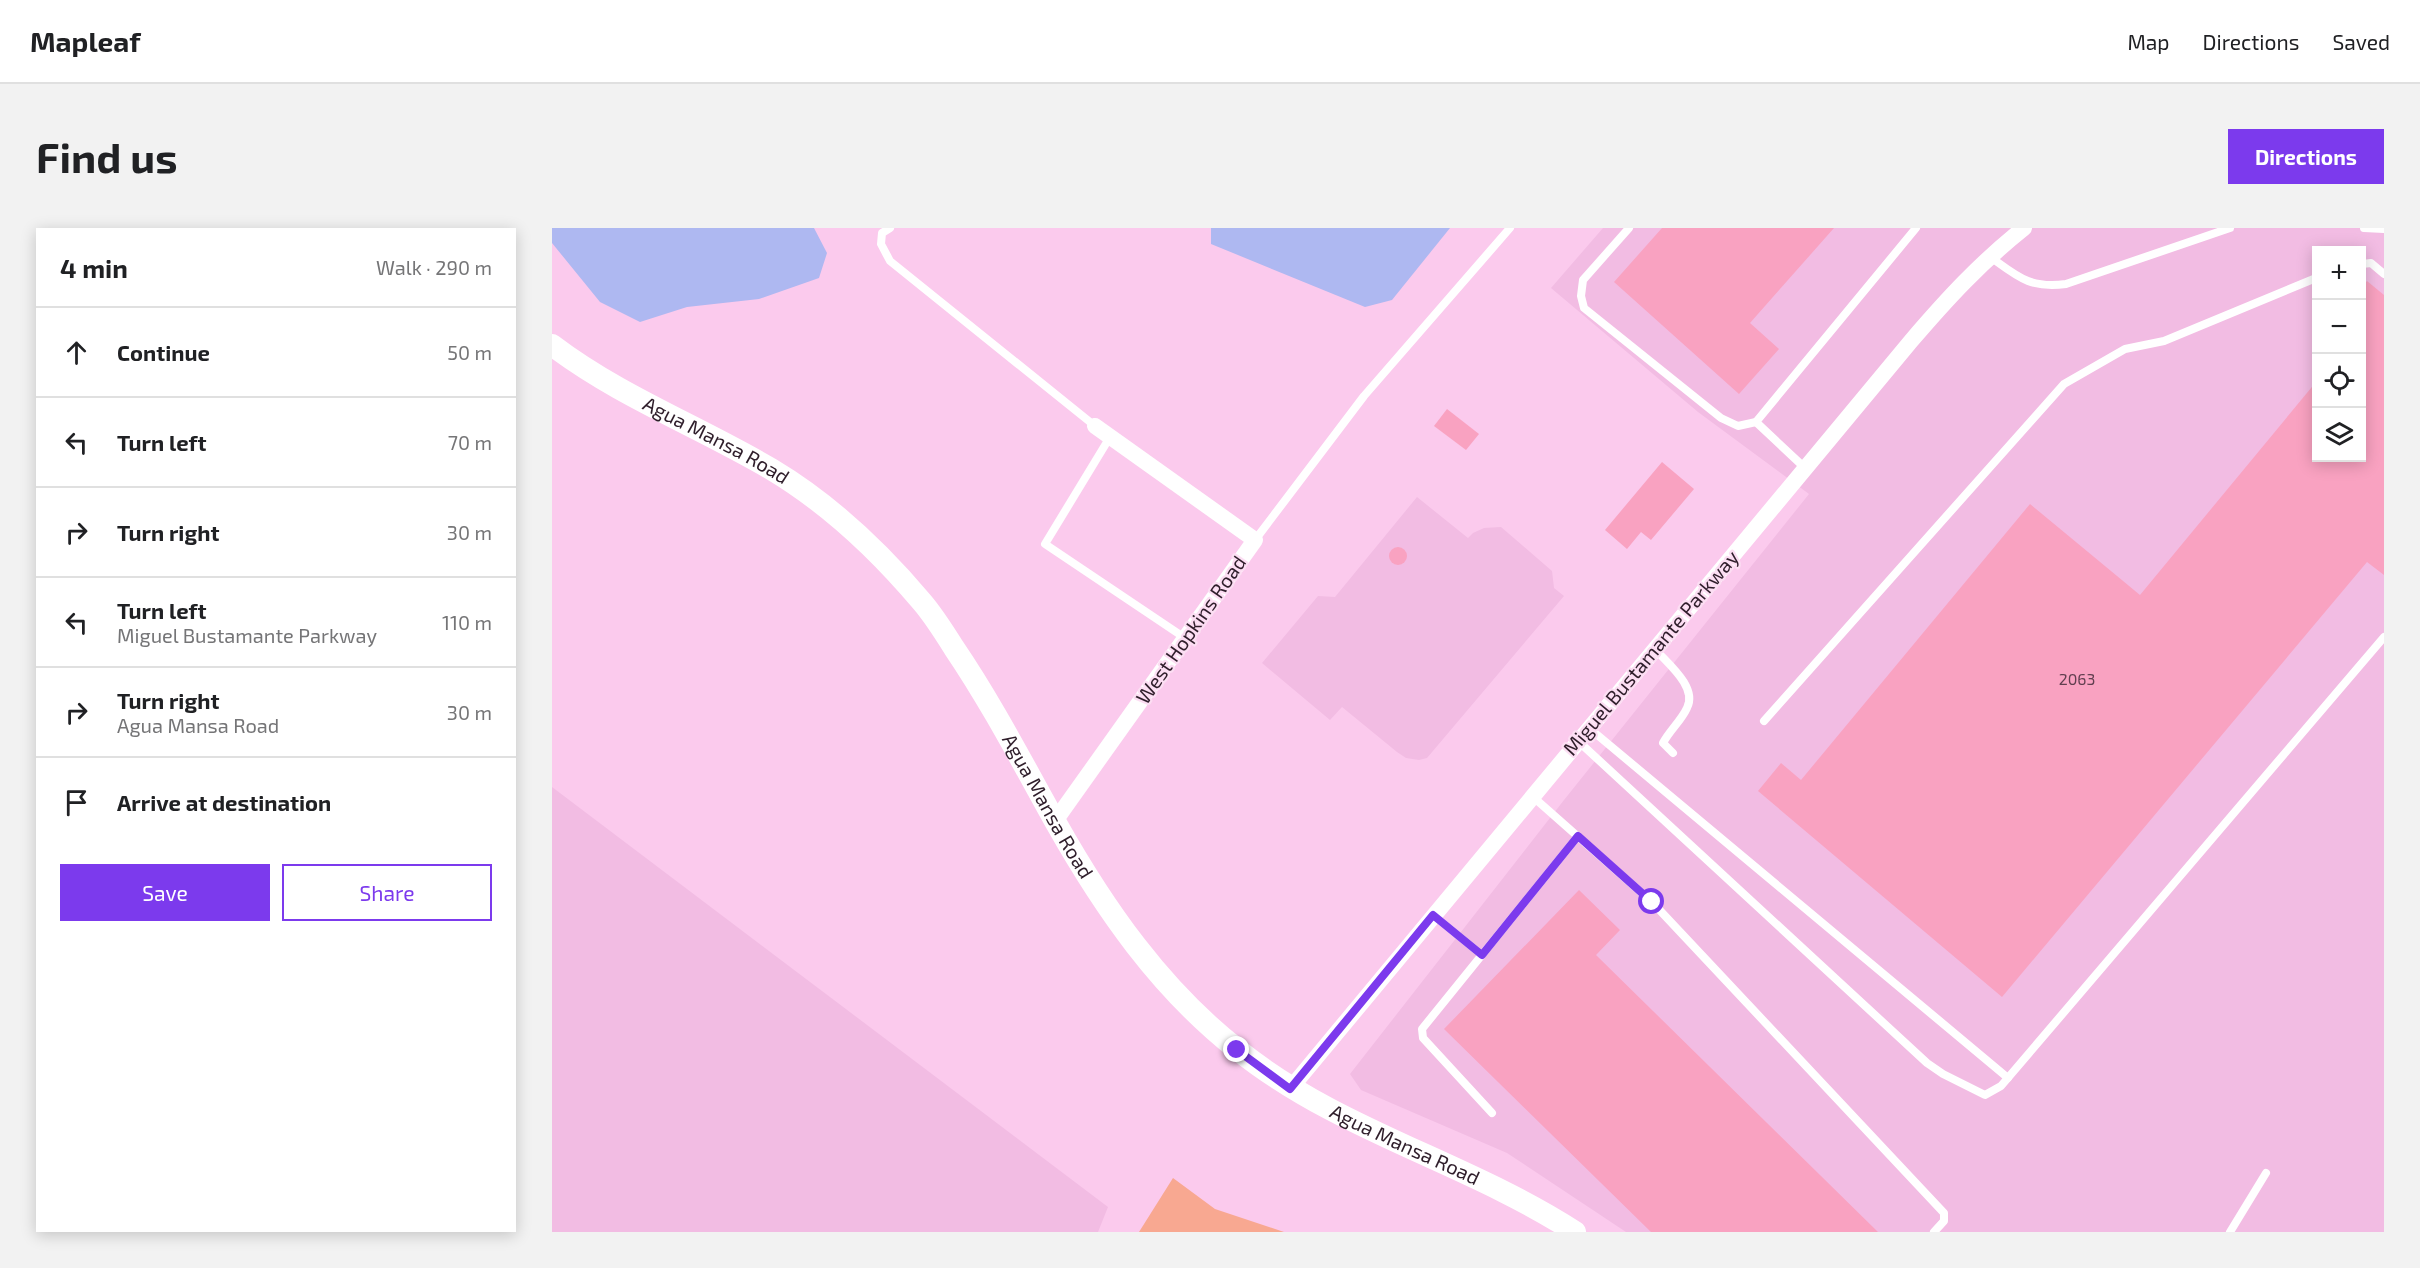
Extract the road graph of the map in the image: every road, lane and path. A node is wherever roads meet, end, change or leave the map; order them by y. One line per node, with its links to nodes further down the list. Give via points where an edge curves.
1 (890, 228): 15 (lane, via 882,233 881,244 890,261)
2 (1510, 228): 18 (lane, via 1364,396)
3 (1629, 228): 14 (lane, via 1583,280 1584,308 1721,418 1738,426)
4 (1916, 228): 14 (lane)
5 (2024, 228): 9 (street, Miguel Bustamante Parkway)
6 (2229, 228): 9 (lane, via 2066,284 2037,286)
7 (2364, 228): 8 (lane)
8 (2384, 229)
9 (1989, 256): 17 (street, Miguel Bustamante Parkway, via 1946,300)
10 (2366, 264): 11 (lane)
11 (2384, 274)
12 (2312, 280): 22 (lane, via 2164,341 2125,349 2064,384)
13 (552, 345): 27 (main road, Agua Mansa Road, via 584,370 773,470 820,503 876,552 925,605 962,659 1003,724)
14 (1756, 422): 17 (lane)
15 (1095, 426): 16 (street, West Hopkins Road)
16 (1110, 436): 18 (street, West Hopkins Road); 20 (lane, via 1045,544)
17 (1805, 468): 21 (street, Miguel Bustamante Parkway)
18 (1255, 540): 20 (street, West Hopkins Road)
19 (2384, 637): 31 (lane)
20 (1185, 638): 27 (street, West Hopkins Road)
21 (1654, 649): 23 (street, Miguel Bustamante Parkway); 25 (lane, via 1682,679 1690,694 1689,705 1663,743)
22 (1764, 721)
23 (1589, 728): 24 (street, Miguel Bustamante Parkway); 31 (lane)
24 (1577, 741): 26 (street, Miguel Bustamante Parkway); 31 (lane, via 1943,1074 1985,1095)
25 (1673, 753)
26 (1532, 795): 28 (lane); 29 (street, Miguel Bustamante Parkway)
27 (1055, 821): 32 (main road, Agua Mansa Road, via 1109,912 1152,967 1198,1016)
28 (1578, 836): 30 (lane); 36 (lane, via 1652,902 1944,1214 1944,1221)
29 (1433, 915): 30 (lane); 32 (street, Miguel Bustamante Parkway)
30 (1482, 955): 33 (lane, via 1421,1034)
31 (2008, 1078)
32 (1290, 1089): 35 (main road, Agua Mansa Road, via 1533,1206)
33 (1492, 1113)
34 (2266, 1173): 37 (lane)
35 (1575, 1232)
36 (1934, 1232)
37 (2230, 1232)

